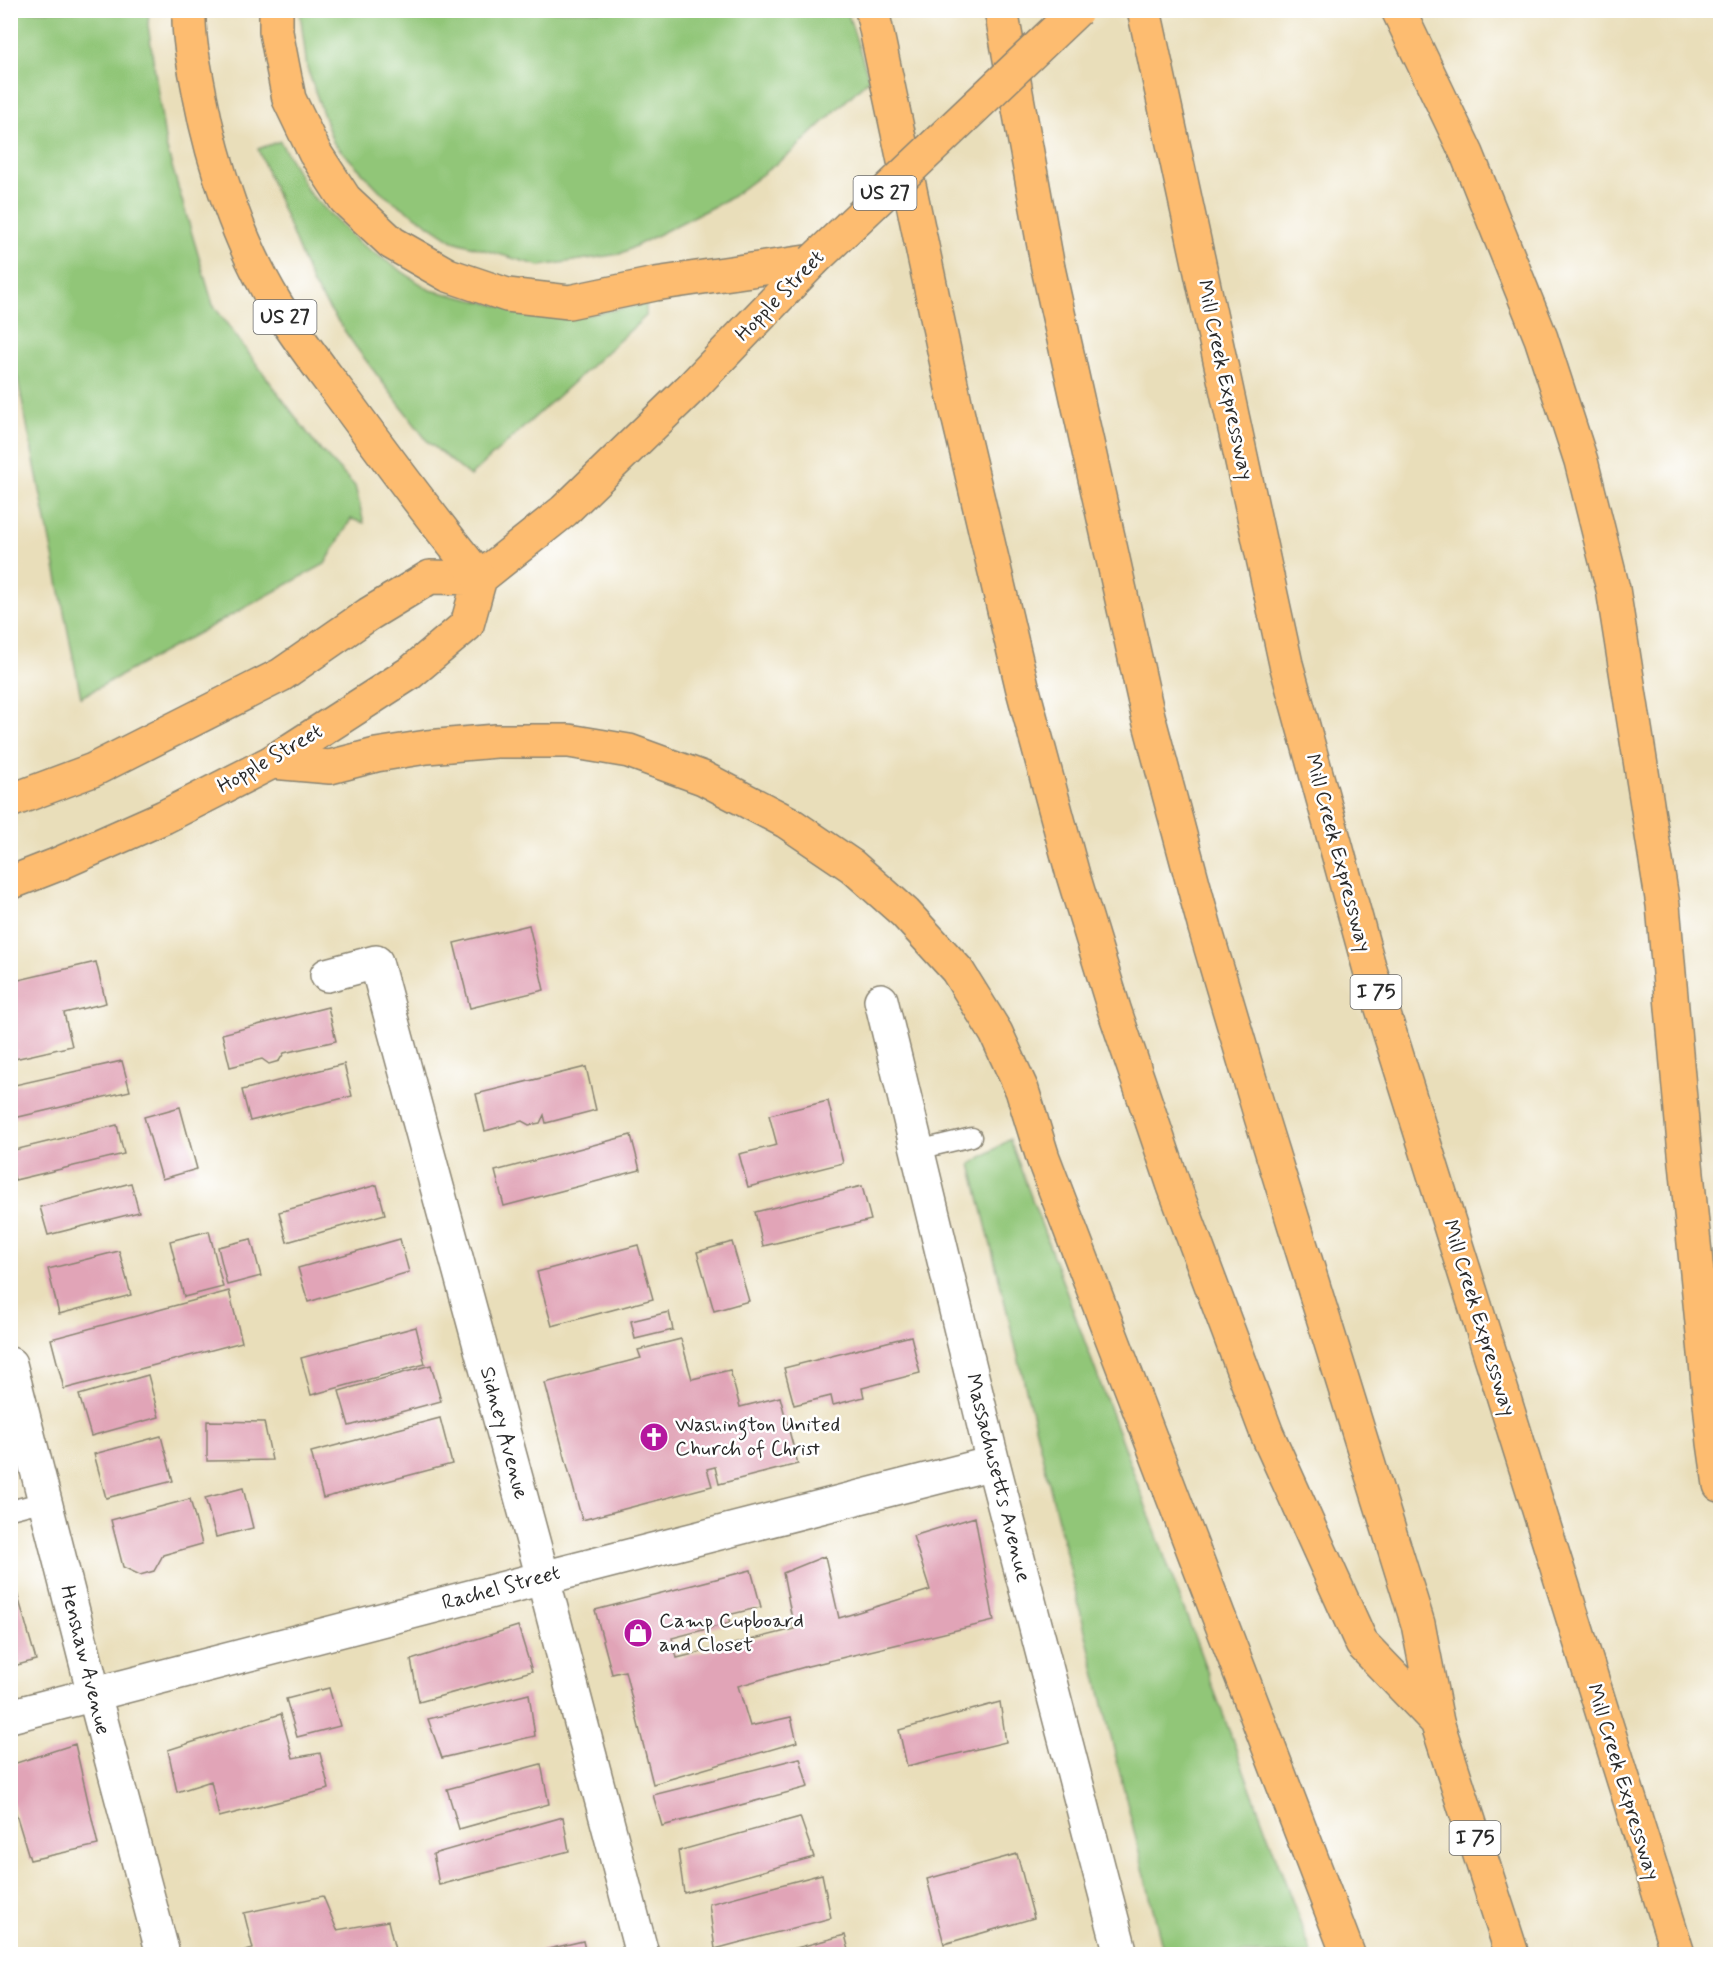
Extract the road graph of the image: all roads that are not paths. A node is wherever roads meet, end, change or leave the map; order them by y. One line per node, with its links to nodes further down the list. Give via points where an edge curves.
1 (189, 10): 9 (main road, US 27, via 194,67 217,164 243,238 276,303)
2 (276, 10): 8 (main road, via 276,32 289,99 315,153 345,199 393,243 448,275 507,295 568,302 655,284)
3 (872, 10): 25 (main road, via 956,407 1023,690 1114,1009 1174,1186 1267,1434 1362,1644)
4 (1001, 10): 25 (main road, I 75, via 1048,268 1148,716 1204,928 1419,1624)
5 (1077, 10): 8 (main road, Hopple Street / US 27, bridge)
6 (1144, 10): 31 (main road, Mill Creek Expressway / I 75, via 1286,664 1363,947)
7 (1398, 10): 19 (main road, via 1476,176 1542,338 1581,460 1613,589 1664,905)
8 (813, 261): 9 (main road, Hopple Street / US 27, via 693,386 564,511)
9 (480, 578): 10 (main road, Hopple Street, via 467,625 410,673); 11 (main road, via 430,577 280,675 93,770)
10 (272, 762): 12 (main road, Hopple Street, via 164,817); 29 (main road, via 330,767 376,755 495,741 569,741 629,751 703,778 787,822 852,866 913,921 957,970 996,1033 1022,1090 1043,1158)
11 (10, 801)
12 (10, 883)
13 (327, 975): 22 (street, Sidney Avenue, via 376,962)
14 (881, 1000): 16 (street, Massachusetts Avenue)
15 (972, 1137): 16 (lane)
16 (918, 1150): 18 (street, Massachusetts Avenue)
17 (11, 1365): 20 (street, Henshaw Avenue)
18 (993, 1463): 22 (street, Rachel Street); 28 (street, Massachusetts Avenue)
19 (1720, 1485)
20 (45, 1501): 21 (lane); 23 (street, Henshaw Avenue)
21 (10, 1510)
22 (543, 1578): 23 (street, Rachel Street); 27 (street, Sidney Avenue)
23 (94, 1694): 24 (street, Rachel Street); 26 (street, Henshaw Avenue)
24 (10, 1716)
25 (1437, 1722): 30 (main road, I 75)
26 (163, 1954)
27 (642, 1954)
28 (1121, 1954)
29 (1348, 1954)
30 (1512, 1954)
31 (1677, 1954)

